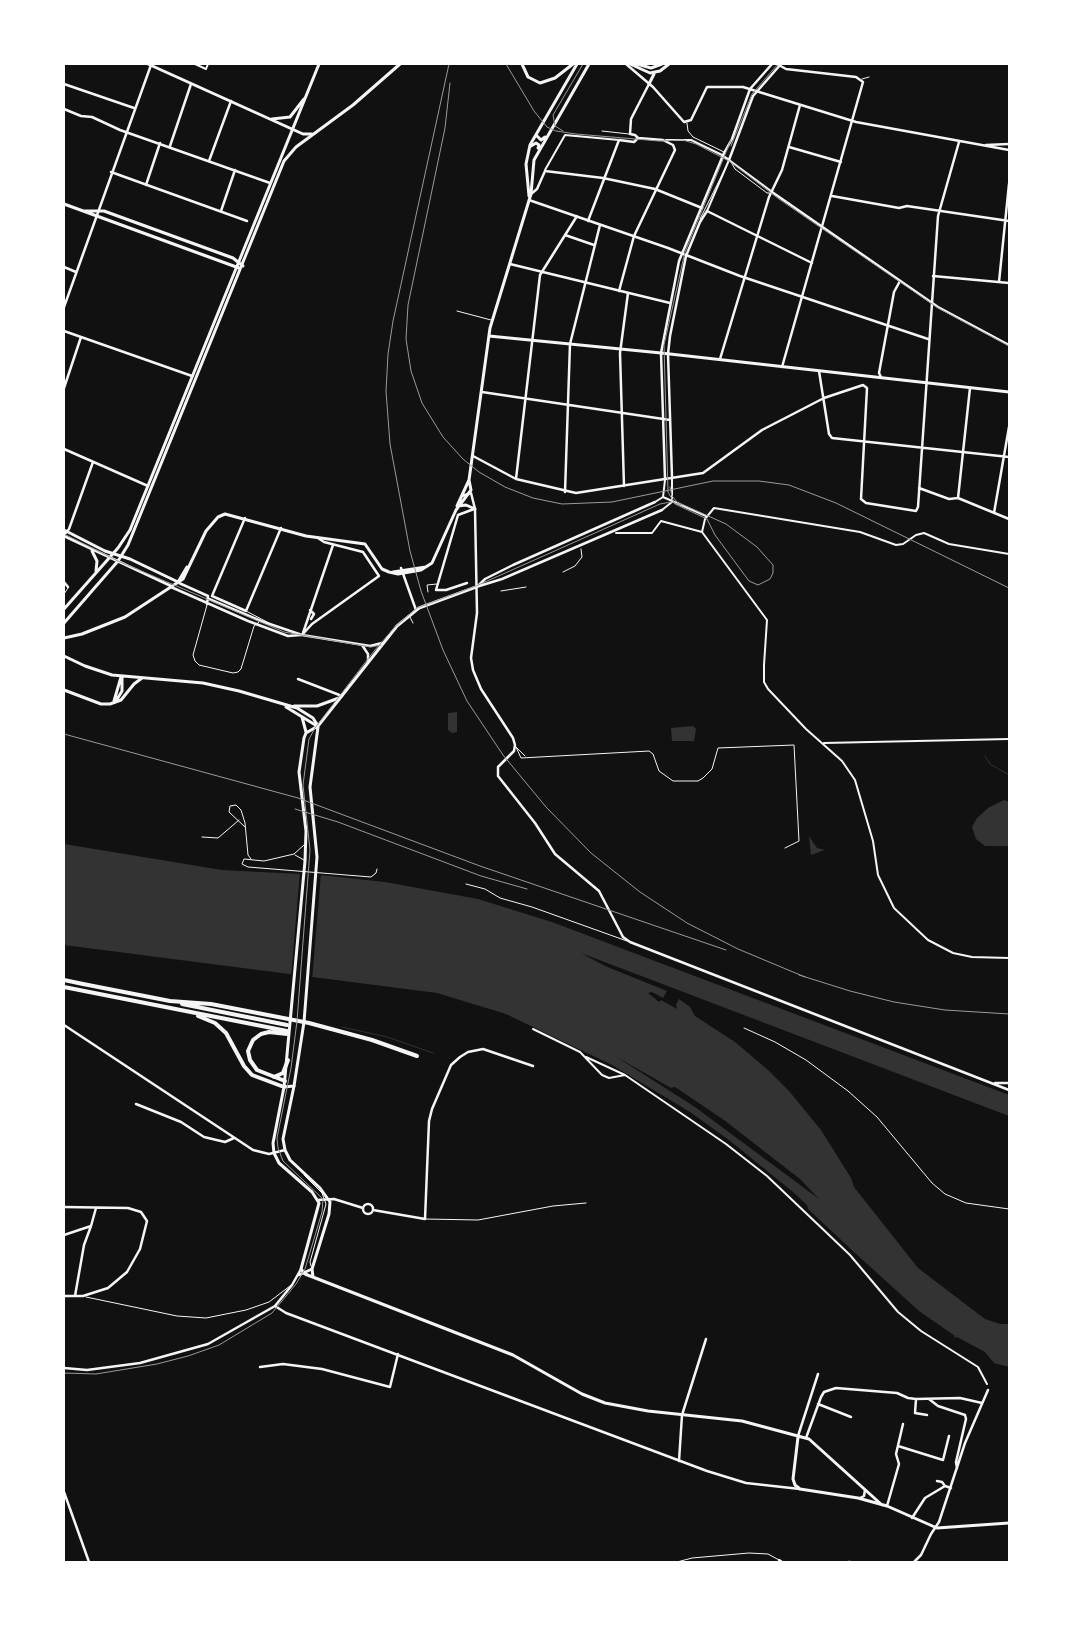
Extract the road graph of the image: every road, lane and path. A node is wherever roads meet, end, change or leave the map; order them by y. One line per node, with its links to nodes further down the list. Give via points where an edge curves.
1 (149, 64): 19 (main road); 27 (street)
2 (195, 64): 3 (street, via 206,68)
3 (208, 64)
4 (319, 64): 24 (main road)
5 (400, 64): 36 (main road)
6 (522, 64): 7 (main road, via 526,75 535,82 546,82)
7 (572, 64)
8 (577, 64): 35 (main road)
9 (590, 64): 39 (main road)
10 (628, 64): 16 (main road); 21 (street)
11 (637, 64): 12 (main road, via 651,68)
12 (662, 64)
13 (669, 64): 16 (main road)
14 (772, 64): 22 (street)
15 (779, 64): 18 (street, via 786,69); 23 (street)
16 (655, 73): 21 (main road)
17 (869, 77): 18 (lane)
18 (862, 79): 31 (street)
19 (192, 83): 25 (main road); 46 (street)
20 (64, 84): 27 (street)
21 (649, 84): 30 (street, via 681,120); 37 (street, via 631,119)
22 (750, 89): 23 (street); 30 (street, via 707,88); 49 (street)
23 (756, 92): 26 (street); 53 (street)
24 (306, 96): 29 (main road, via 290,117); 32 (main road)
25 (231, 100): 29 (main road); 54 (street)
26 (800, 105): 31 (street); 47 (street)
27 (134, 108): 34 (street)
28 (64, 109): 34 (street)
29 (269, 118): 32 (main road)
30 (687, 122): 49 (lane, via 688,131 694,137)
31 (853, 122): 42 (street); 55 (street)
32 (292, 129): 36 (main road); 61 (main road)
33 (602, 131): 37 (lane)
34 (126, 132): 43 (street); 59 (street)
35 (536, 133): 39 (main road, via 538,139); 50 (main road)
36 (313, 134): 98 (main road, via 284,161)
37 (630, 134): 38 (street)
38 (638, 138): 40 (street, via 634,142); 41 (street)
39 (545, 139): 51 (main road)
40 (619, 140): 58 (street, via 563,136); 60 (street)
41 (663, 140): 52 (street, via 688,139); 64 (street, via 674,146 674,153)
42 (959, 142): 45 (street); 75 (street)
43 (160, 143): 46 (street); 63 (street)
44 (1009, 144): 45 (street)
45 (984, 145): 48 (street)
46 (170, 146): 54 (street)
47 (789, 147): 55 (street); 65 (street)
48 (1009, 150)
49 (725, 152): 52 (street)
50 (528, 153): 51 (main road, via 534,142 539,146); 68 (main road)
51 (537, 154): 66 (main road, via 532,168)
52 (723, 156): 53 (street); 70 (street)
53 (729, 160): 56 (street); 65 (street)
54 (209, 161): 57 (street)
55 (841, 162): 67 (street)
56 (727, 166): 73 (street); 82 (lane)
57 (235, 170): 61 (street); 72 (street)
58 (545, 171): 60 (street); 66 (street, via 537,189)
59 (111, 172): 63 (street); 74 (street)
60 (603, 178): 64 (street); 79 (street)
61 (270, 182): 93 (main road)
62 (1009, 184): 80 (street)
63 (146, 185): 72 (street)
64 (655, 189): 70 (street); 86 (street)
65 (772, 192): 84 (street); 87 (street)
66 (531, 194): 68 (main road)
67 (832, 196): 75 (street); 84 (street)
68 (529, 200): 76 (street); 95 (main road)
69 (64, 204): 71 (main road)
70 (702, 208): 91 (street)
71 (80, 210): 74 (main road); 77 (main road)
72 (221, 211): 78 (street)
73 (707, 211): 82 (street); 87 (street)
74 (98, 212): 77 (street); 89 (main road, via 104,211)
75 (939, 212): 80 (street); 101 (street)
76 (577, 216): 79 (street); 85 (street)
77 (96, 217): 90 (main road); 99 (street)
78 (247, 221)
79 (588, 221): 83 (street)
80 (1004, 221): 81 (street); 105 (street)
81 (1009, 221)
82 (700, 222): 92 (street)
83 (600, 225): 86 (street); 88 (street)
84 (822, 227): 94 (street); 103 (street)
85 (564, 235): 88 (street); 100 (street)
86 (634, 236): 91 (street); 107 (street)
87 (758, 236): 94 (street); 102 (street)
88 (594, 245): 104 (street)
89 (204, 247): 90 (street); 93 (main road)
90 (201, 254): 97 (main road)
91 (682, 254): 92 (street); 111 (street)
92 (686, 256): 102 (street); 125 (street)
93 (239, 261): 97 (main road); 98 (main road)
94 (812, 263): 109 (street)
95 (510, 264): 100 (street); 114 (main road)
96 (64, 267): 99 (street)
97 (237, 267): 98 (main road); 129 (main road)
98 (242, 268): 182 (main road, via 133,536)
99 (76, 272): 112 (street)
100 (541, 272): 104 (street); 120 (street)
101 (933, 276): 105 (street); 110 (street)
102 (745, 277): 109 (street); 126 (street)
103 (900, 281): 110 (street); 115 (street, via 894,292)
104 (584, 282): 107 (street); 121 (street)
105 (999, 282): 106 (street)
106 (1009, 283)
107 (619, 291): 108 (street)
108 (628, 293): 111 (street); 123 (street)
109 (802, 296): 115 (street); 127 (street)
110 (931, 302): 119 (street); 122 (street)
111 (670, 303): 124 (street)
112 (64, 307)
113 (456, 311): 114 (lane)
114 (492, 320): 117 (main road)
115 (887, 326): 119 (street); 130 (street, via 879,373)
116 (64, 331): 118 (street)
117 (489, 336): 120 (main road); 134 (main road)
118 (81, 337): 129 (street); 132 (street)
119 (928, 339): 131 (street)
120 (532, 342): 121 (main road); 136 (street)
121 (570, 344): 123 (main road); 138 (street)
122 (1009, 345)
123 (621, 349): 124 (main road); 139 (street)
124 (661, 353): 125 (main road); 140 (street)
125 (668, 354): 126 (main road); 141 (street)
126 (719, 361): 127 (main road)
127 (782, 367): 128 (main road)
128 (819, 371): 130 (main road); 137 (street)
129 (193, 377): 155 (main road)
130 (882, 378): 131 (main road)
131 (925, 383): 133 (main road); 144 (street)
132 (64, 388)
133 (970, 388): 135 (main road); 146 (street)
134 (482, 392): 136 (street); 147 (main road)
135 (1009, 392)
136 (526, 398): 138 (street); 154 (street)
137 (824, 398): 143 (street, via 830,436); 143 (street, via 861,385 867,388); 151 (street, via 753,435 707,472)
138 (568, 404): 139 (street); 159 (street)
139 (622, 413): 140 (street); 156 (street)
140 (663, 418): 141 (street); 152 (street)
141 (670, 420): 151 (street)
142 (1009, 427): 148 (street)
143 (864, 441): 144 (street); 157 (street, via 863,501 912,512 918,509)
144 (922, 447): 146 (street); 157 (street)
145 (64, 449): 150 (street)
146 (963, 452): 148 (street); 162 (street)
147 (472, 456): 153 (main road); 154 (street)
148 (1004, 456): 149 (street); 168 (street)
149 (1009, 457)
150 (93, 462): 155 (street); 174 (street)
151 (672, 477): 152 (street); 164 (street)
152 (665, 479): 156 (street); 160 (street)
153 (469, 480): 158 (main road); 161 (main road)
154 (516, 480): 159 (street)
155 (148, 486): 180 (main road, via 130,530)
156 (624, 486): 159 (street)
157 (919, 488): 162 (street)
158 (470, 492): 161 (street); 165 (main road); 166 (street)
159 (565, 492)
160 (663, 497): 163 (street); 164 (street)
161 (459, 498): 165 (main road)
162 (958, 498): 168 (street)
163 (655, 502): 194 (street, via 484,579)
164 (672, 502): 167 (street); 169 (street)
165 (457, 508): 166 (main road, via 466,505); 176 (main road, via 430,566 421,568 392,573 382,569 365,544)
166 (475, 509): 191 (street, via 458,515); 194 (street)
167 (662, 510): 194 (street, via 502,579)
168 (994, 513): 171 (street)
169 (706, 516): 173 (street); 181 (street, via 714,508 860,532 896,545 924,533 949,544)
170 (245, 518): 172 (main road); 189 (main road, via 222,515 206,531 185,578); 199 (street)
171 (1009, 519)
172 (281, 528): 176 (main road); 202 (street)
173 (702, 532): 175 (street, via 661,521 652,533); 229 (street, via 767,620 764,682 768,689)
174 (64, 533): 179 (main road); 180 (main road)
175 (616, 533)
176 (316, 537): 177 (street)
177 (333, 544): 203 (street); 212 (street, via 363,552 379,576 312,624)
178 (581, 549): 186 (lane, via 582,557 575,566)
179 (92, 551): 183 (main road); 187 (main road, via 97,564)
180 (113, 554): 182 (main road); 183 (main road)
181 (1009, 554)
182 (121, 556): 184 (main road); 189 (main road)
183 (108, 559): 184 (main road); 187 (main road)
184 (117, 562): 192 (main road); 208 (main road)
185 (401, 568): 204 (street)
186 (563, 572)
187 (93, 576): 201 (main road)
188 (64, 582): 193 (street)
189 (178, 582): 192 (main road); 199 (street)
190 (467, 583): 191 (street, via 436,590)
191 (438, 584): 197 (lane, via 427,585)
192 (171, 586): 200 (street); 213 (main road, via 136,611)
193 (68, 587): 198 (lane)
194 (476, 587): 204 (main road); 230 (street, via 473,670)
195 (526, 587): 196 (lane)
196 (501, 591)
197 (428, 592)
198 (64, 594)
199 (210, 597): 200 (street); 202 (street); 207 (street)
200 (207, 604): 209 (street); 209 (lane, via 193,655 199,665 238,672)
201 (64, 610)
202 (246, 610): 210 (lane)
203 (310, 610): 206 (street, via 314,614); 212 (street)
204 (416, 610): 205 (main road)
205 (409, 616): 211 (lane); 214 (main road)
206 (310, 618)
207 (263, 621): 209 (lane); 210 (street)
208 (64, 623)
209 (255, 623): 212 (street, via 288,636)
210 (270, 623): 212 (street)
211 (413, 623)
212 (302, 635): 215 (street)
213 (64, 638)
214 (384, 642): 215 (street, via 374,646); 217 (main road)
215 (361, 644): 217 (street, via 368,654)
216 (64, 656): 218 (main road, via 85,666)
217 (368, 661): 222 (main road)
218 (122, 676): 219 (main road); 223 (main road)
219 (142, 678): 223 (main road); 224 (main road, via 214,685)
220 (298, 679): 222 (street)
221 (64, 690): 223 (main road, via 102,704)
222 (341, 697): 224 (main road, via 317,706); 226 (main road)
223 (112, 704)
224 (284, 705): 225 (main road); 226 (main road, via 306,713)
225 (301, 714): 226 (main road); 227 (main road)
226 (318, 726): 227 (main road); 249 (main road, via 310,787 318,850)
227 (306, 733): 235 (main road, via 299,772)
228 (1009, 739): 229 (street)
229 (824, 744): 243 (street, via 842,761 855,780 882,885 894,908 928,940 952,952 972,957)
230 (515, 746): 231 (lane); 231 (lane, via 521,758); 242 (street, via 498,767 499,778 555,854 599,891 619,932)
231 (526, 757): 236 (lane, via 648,751 653,754 658,771 668,780 698,781 712,769 718,748 794,745 799,841)
232 (240, 820): 233 (lane); 233 (lane, via 229,812 230,806 240,808); 234 (lane, via 218,838)
233 (245, 827): 238 (lane, via 248,854)
234 (202, 837)
235 (307, 840): 237 (lane); 239 (main road)
236 (786, 848)
237 (294, 854): 238 (lane, via 264,861); 239 (lane)
238 (252, 859): 240 (lane, via 244,859 242,864 370,877)
239 (305, 862): 248 (main road)
240 (377, 869)
241 (466, 884): 242 (lane)
242 (630, 942): 261 (street)
243 (1009, 958)
244 (64, 980): 246 (main road)
245 (64, 987): 247 (main road)
246 (170, 1001): 248 (main road, via 211,1004); 251 (main road)
247 (186, 1011): 259 (main road, via 287,1033 265,1033 255,1038 249,1047 248,1055 254,1067); 264 (main road, via 223,1029 252,1075)
248 (292, 1020): 249 (main road); 256 (main road)
249 (304, 1022): 254 (main road); 263 (main road)
250 (64, 1025): 267 (street)
251 (287, 1025)
252 (744, 1028): 276 (lane, via 806,1060 848,1091 877,1117 945,1194 966,1203)
253 (532, 1029): 255 (street)
254 (417, 1056)
255 (585, 1056): 258 (street); 258 (street, via 602,1075 609,1078)
256 (288, 1060): 259 (main road, via 283,1073); 260 (main road)
257 (533, 1066): 278 (street, via 483,1049 468,1052 451,1065 429,1121)
258 (625, 1075): 296 (street, via 768,1176 850,1256 898,1312 921,1331 978,1367)
259 (274, 1078): 260 (main road)
260 (285, 1081): 263 (main road); 264 (main road)
261 (993, 1083): 262 (street); 265 (street)
262 (1009, 1083)
263 (294, 1086): 264 (main road); 268 (main road, via 283,1138)
264 (284, 1087): 269 (main road)
265 (1009, 1090)
266 (136, 1104): 267 (street, via 181,1122 204,1137 225,1142)
267 (234, 1138): 269 (street, via 252,1150)
268 (285, 1150): 269 (street); 270 (main road, via 290,1160)
269 (274, 1153): 271 (main road)
270 (327, 1199): 271 (street); 275 (street); 282 (main road, via 329,1214)
271 (318, 1200): 281 (main road, via 317,1215)
272 (586, 1203): 278 (lane, via 478,1220)
273 (64, 1207): 274 (street)
274 (96, 1208): 279 (street); 289 (street, via 128,1208 141,1212 147,1226 127,1272 108,1288)
275 (363, 1208): 277 (street, via 369,1204); 277 (street, via 366,1214)
276 (1009, 1209)
277 (373, 1210): 278 (street)
278 (425, 1219)
279 (90, 1226): 280 (street); 288 (street)
280 (64, 1235)
281 (301, 1269): 283 (main road); 284 (street)
282 (312, 1269): 283 (street); 285 (main road)
283 (305, 1274): 284 (street); 285 (main road)
284 (299, 1275): 286 (street)
285 (313, 1277): 302 (main road, via 513,1355 594,1400)
286 (292, 1284): 289 (lane, via 269,1302 206,1318 177,1316); 290 (street)
287 (64, 1296): 288 (street)
288 (75, 1296): 289 (street)
289 (83, 1296)
290 (275, 1306): 292 (street); 294 (street, via 208,1344 164,1358 87,1370)
291 (706, 1339): 302 (street)
292 (398, 1354): 293 (street, via 390,1387 322,1369 283,1364); 310 (street)
293 (260, 1367)
294 (64, 1368)
295 (818, 1374): 307 (street)
296 (987, 1384)
297 (988, 1390): 300 (street)
298 (929, 1398): 299 (street); 300 (street, via 960,1398); 311 (street, via 938,1406 965,1415)
299 (916, 1399): 301 (street, via 897,1393 836,1388 824,1392); 303 (street, via 916,1413)
300 (982, 1403): 311 (street)
301 (818, 1404): 304 (street); 308 (street)
302 (682, 1415): 307 (main road, via 742,1421); 310 (street)
303 (927, 1415)
304 (851, 1417)
305 (903, 1424): 309 (street)
306 (949, 1436): 309 (street, via 943,1460)
307 (798, 1437): 308 (main road); 315 (main road, via 793,1479)
308 (806, 1438): 316 (main road)
309 (898, 1446): 320 (street, via 899,1464)
310 (679, 1461): 315 (street, via 746,1483)
311 (957, 1470): 314 (street)
312 (937, 1481): 313 (street)
313 (945, 1486): 314 (street); 321 (street, via 925,1498)
314 (951, 1488): 323 (street)
315 (800, 1489): 318 (main road)
316 (865, 1490): 318 (street, via 864,1496); 319 (main road)
317 (64, 1492): 325 (street)
318 (858, 1498): 319 (main road)
319 (882, 1505): 320 (main road)
320 (887, 1506): 321 (main road)
321 (912, 1518): 323 (main road)
322 (1009, 1523): 323 (main road)
323 (935, 1528): 327 (street)
324 (780, 1561): 326 (lane, via 768,1554 749,1553)
325 (89, 1562)
326 (677, 1562)
327 (914, 1562)

